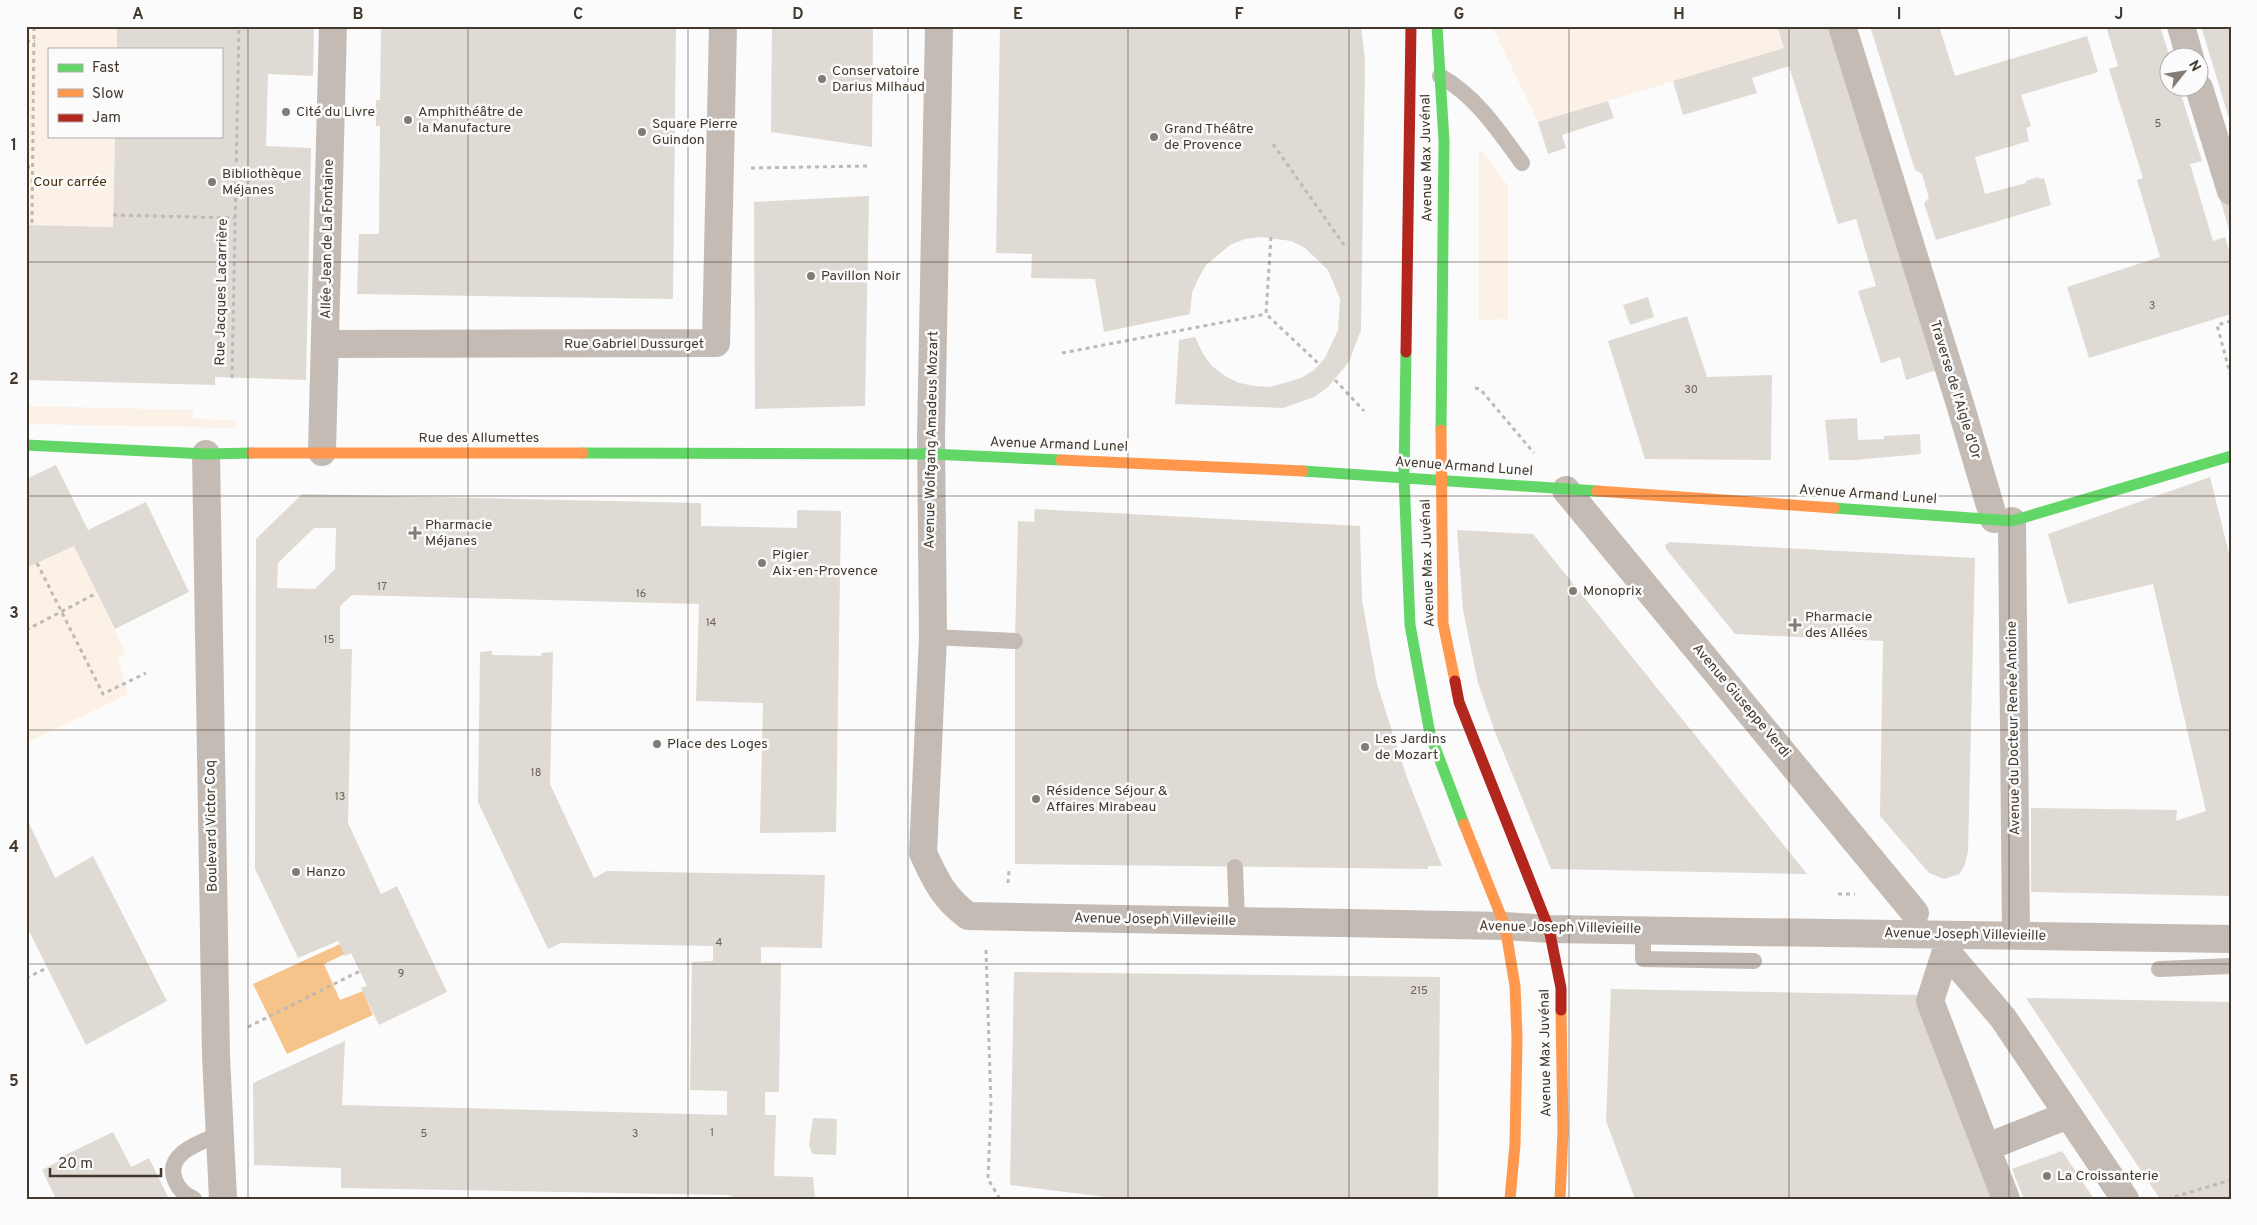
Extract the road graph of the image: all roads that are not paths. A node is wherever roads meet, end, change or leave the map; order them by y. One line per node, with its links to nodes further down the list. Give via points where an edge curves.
1 (333, 26): 13 (street, Allée Jean de La Fontaine)
2 (723, 26): 13 (street, Rue Gabriel Dussurget, via 716,343)
3 (939, 26): 17 (street, Avenue Wolfgang Amadeus Mozart)
4 (1411, 26): 19 (main road, Avenue Max Juvénal)
5 (1437, 26): 9 (main road, Avenue Max Juvénal)
6 (1842, 26): 22 (street, Traverse de l'Aigle d'Or, via 1957,394)
7 (2181, 26): 8 (street)
8 (2187, 48)
9 (1440, 76): 11 (lane, via 1470,98); 20 (main road, Avenue Max Juvénal, via 1444,141)
10 (2203, 98): 12 (street)
11 (1522, 163)
12 (2231, 191)
13 (326, 344): 15 (street, Allée Jean de La Fontaine)
14 (26, 445): 16 (main road, Rue des Allumettes)
15 (322, 452): 16 (main road, Rue des Allumettes); 17 (main road, Rue des Allumettes)
16 (206, 454): 38 (street, Boulevard Victor Coq)
17 (931, 454): 19 (main road, Avenue Armand Lunel); 23 (street, Avenue Wolfgang Amadeus Mozart)
18 (2231, 456): 22 (main road)
19 (1404, 477): 20 (main road, Avenue Armand Lunel); 29 (main road, Avenue Max Juvénal, via 1410,626 1430,734)
20 (1441, 479): 21 (main road, Avenue Armand Lunel); 30 (main road, Avenue Max Juvénal, via 1443,623 1459,702)
21 (1566, 490): 22 (main road, Avenue Armand Lunel); 27 (street, Avenue Giuseppe Verdi)
22 (2003, 520): 32 (street, Avenue du Docteur Renée Antoine)
23 (933, 637): 24 (lane); 25 (street, Avenue Wolfgang Amadeus Mozart)
24 (1015, 641)
25 (923, 853): 28 (street, Avenue Joseph Villevieille, via 936,882 951,903 968,916)
26 (1235, 867): 28 (lane)
27 (1915, 913)
28 (1237, 921): 29 (street, Avenue Joseph Villevieille)
29 (1505, 926): 30 (street, Avenue Joseph Villevieille); 42 (main road, Avenue Max Juvénal, via 1515,986 1517,1038 1515,1144)
30 (1549, 930): 31 (street, Avenue Joseph Villevieille); 43 (main road, Avenue Max Juvénal, via 1561,988 1563,1132)
31 (1643, 930): 32 (street, Avenue Joseph Villevieille); 34 (lane, via 1643,959)
32 (2016, 935): 33 (street, Avenue Joseph Villevieille)
33 (2231, 938)
34 (1754, 961)
35 (2231, 966): 36 (lane)
36 (2160, 969)
37 (2068, 1115): 39 (street); 39 (street, via 2003,1018 1946,951 1930,1001); 45 (street)
38 (220, 1134): 40 (lane, via 181,1154 174,1163 174,1177 182,1194); 41 (street, Boulevard Victor Coq)
39 (1987, 1147): 44 (street)
40 (194, 1199)
41 (223, 1199)
42 (1510, 1199)
43 (1560, 1199)
44 (2006, 1199)
45 (2125, 1199)

